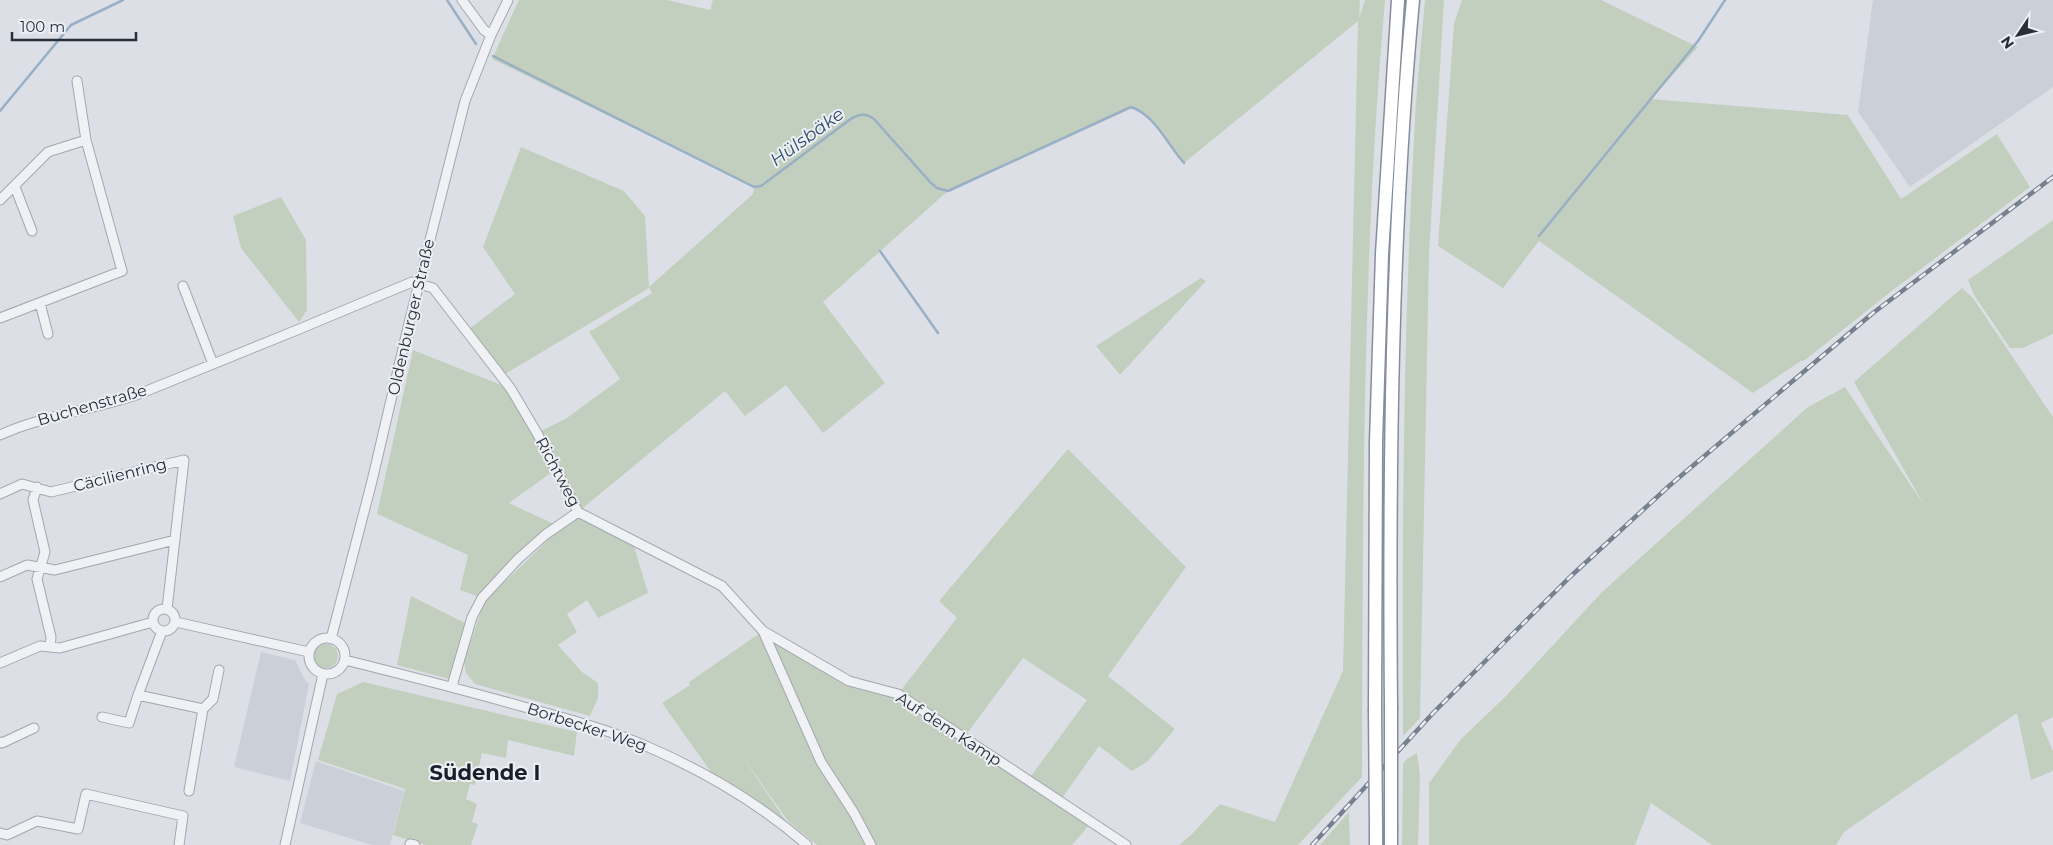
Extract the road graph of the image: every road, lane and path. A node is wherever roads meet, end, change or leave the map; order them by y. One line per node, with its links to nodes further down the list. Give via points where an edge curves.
1 (462, 0): 5 (street)
2 (508, 0): 5 (street, Oldenburger Straße)
3 (1398, 0): 49 (highway, bridge, via 1382,254 1376,442)
4 (1413, 0): 50 (highway, bridge, via 1402,141 1391,441)
5 (491, 35): 11 (street, Oldenburger Straße, via 465,101)
6 (77, 81): 7 (street)
7 (86, 140): 8 (street, via 48,152); 13 (street, via 122,271)
8 (15, 186): 9 (street); 10 (street)
9 (0, 200)
10 (32, 231)
11 (419, 283): 16 (street, Buchenstraße, via 394,288); 20 (street, Richtweg, via 433,288 511,389); 29 (street, Oldenburger Straße)
12 (183, 286): 16 (street)
13 (40, 303): 14 (street); 15 (street)
14 (0, 318)
15 (48, 334)
16 (212, 364): 17 (street, Buchenstraße, via 114,402 27,423)
17 (0, 435)
18 (37, 487): 19 (street, Cäcilienring, via 22,484); 21 (street, Cäcilienring, via 51,492 184,460); 22 (street, via 33,500 46,552)
19 (0, 494)
20 (578, 512): 28 (street, Richtweg, via 722,586); 36 (street, via 545,535 482,598 472,618)
21 (175, 540): 22 (street, via 54,570); 24 (street, Cäcilienring)
22 (41, 566): 23 (street, via 27,565); 30 (street, via 37,578 51,637)
23 (0, 577)
24 (167, 609): 25 (street, via 156,612); 26 (street, via 174,614)
25 (153, 622): 27 (street); 30 (street, via 60,648)
26 (176, 622): 27 (street, via 171,630); 31 (street)
27 (162, 631): 37 (street)
28 (763, 631): 47 (street, via 821,762); 48 (street, Auf dem Kamp, via 849,681 898,694)
29 (331, 639): 31 (street, via 317,641); 32 (street, via 340,643)
30 (50, 647): 33 (street, via 40,646)
31 (309, 652): 35 (street, via 312,667)
32 (345, 660): 35 (street, via 334,673); 36 (street, Borbecker Weg)
33 (0, 663)
34 (219, 670): 38 (street, via 213,699)
35 (322, 674): 45 (street)
36 (452, 686): 46 (street, Borbecker Weg, via 587,724 646,746 707,776)
37 (138, 696): 38 (street); 39 (street, via 129,723)
38 (203, 709): 42 (street)
39 (102, 717)
40 (34, 728): 41 (street, via 2,744)
41 (0, 742)
42 (189, 791)
43 (0, 833): 44 (street, via 7,835 37,821 78,829 86,794 183,816)
44 (178, 845)
45 (285, 845)
46 (807, 845)
47 (871, 845)
48 (1126, 845)
49 (1376, 845)
50 (1391, 845)

